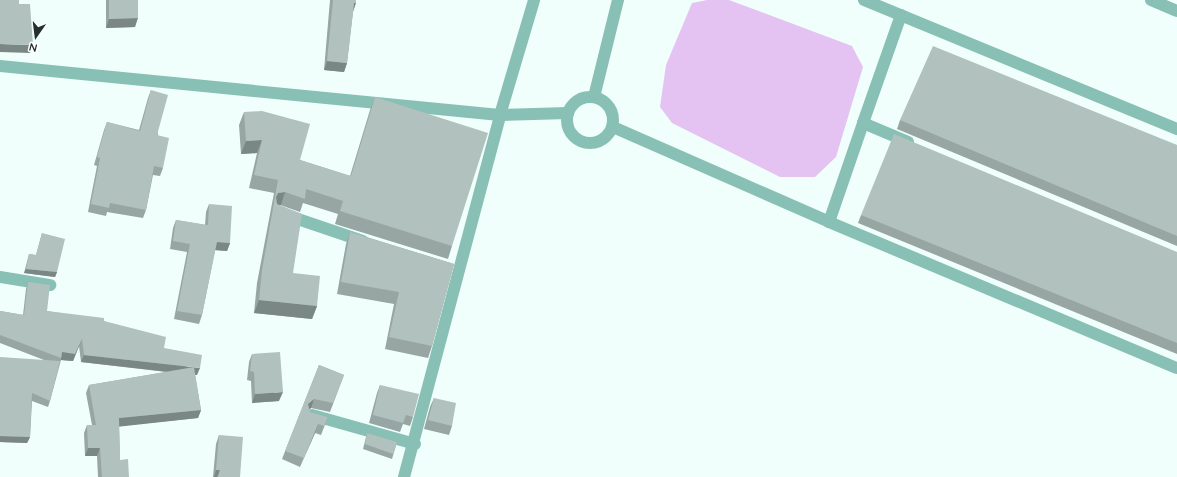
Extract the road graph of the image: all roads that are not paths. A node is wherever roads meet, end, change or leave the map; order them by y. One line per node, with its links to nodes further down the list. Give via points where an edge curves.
1 (534, 0): 10 (street)
2 (618, 0): 8 (street)
3 (864, 0): 6 (street)
4 (1152, 0): 5 (street)
5 (1177, 11)
6 (901, 15): 11 (street); 13 (street)
7 (0, 66): 10 (street)
8 (594, 97): 9 (street, via 578,100); 12 (street, via 602,100 612,111)
9 (568, 112): 10 (street); 12 (street, via 569,128 579,140 595,142 609,134)
10 (500, 115): 19 (street)
11 (862, 123): 14 (street); 16 (street)
12 (613, 127): 16 (street)
13 (1177, 129)
14 (919, 146)
15 (278, 212): 17 (street)
16 (829, 222): 22 (street)
17 (379, 245)
18 (444, 265): 19 (street)
19 (458, 270): 24 (street)
20 (0, 277): 21 (street)
21 (50, 285)
22 (1177, 368)
23 (312, 415): 24 (street)
24 (415, 444): 25 (street)
25 (404, 477)

